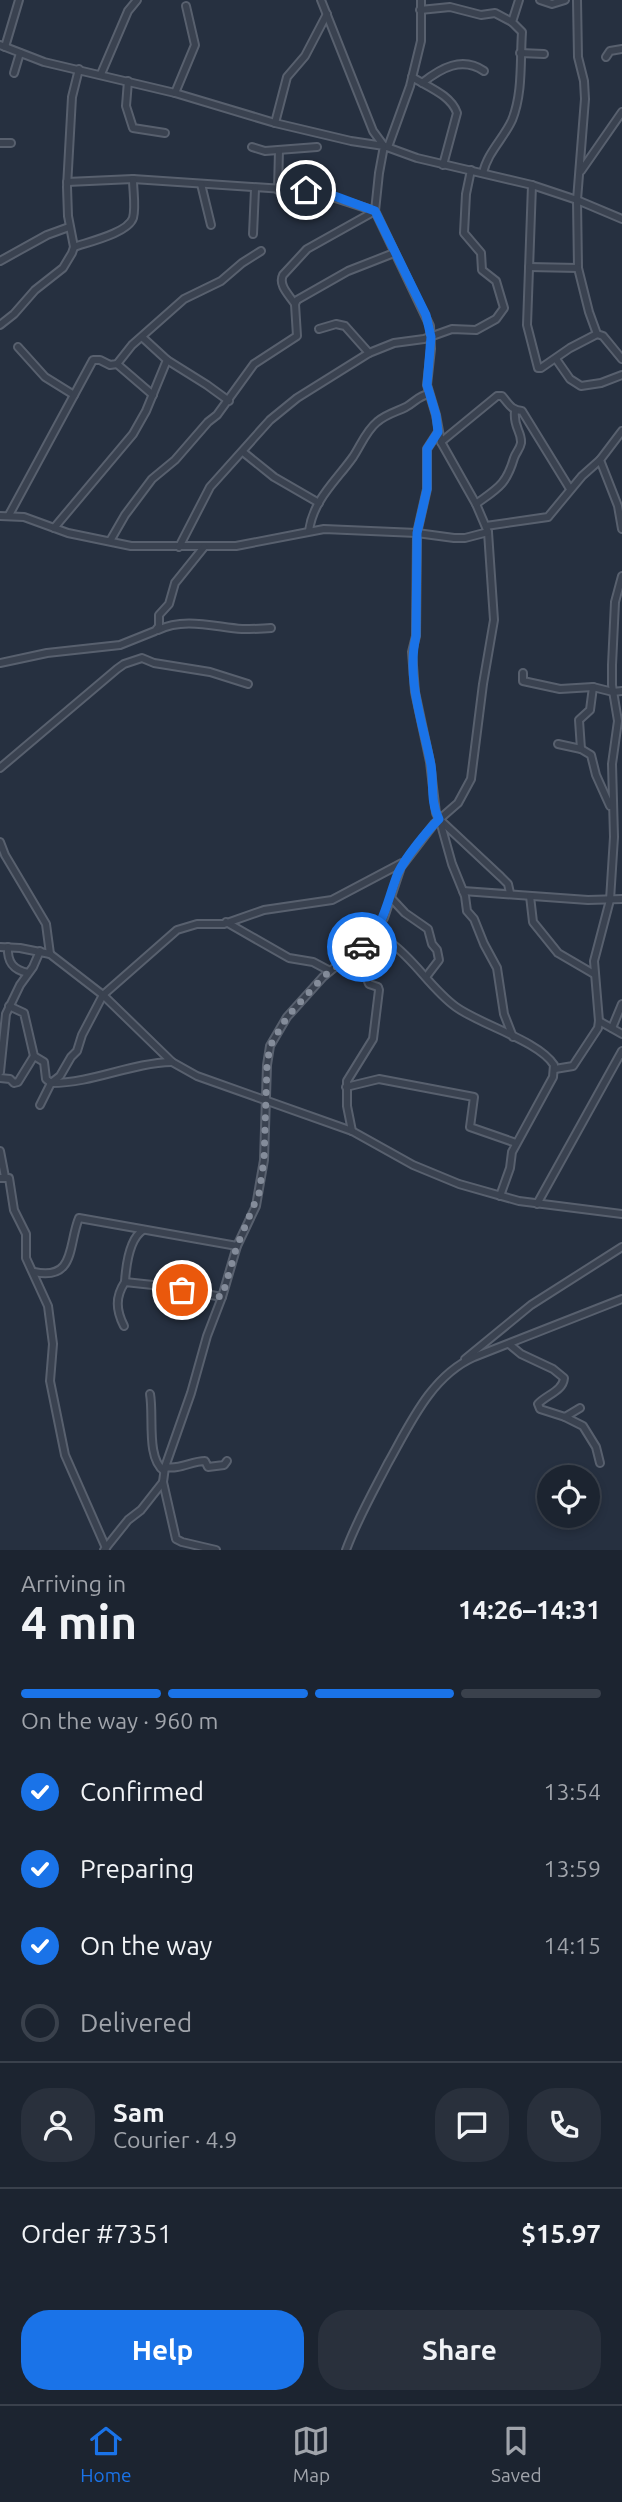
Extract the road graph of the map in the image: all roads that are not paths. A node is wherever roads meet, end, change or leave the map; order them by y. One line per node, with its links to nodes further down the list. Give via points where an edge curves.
1 (19, 0): 13 (street)
2 (138, 0): 22 (street, via 128,11)
3 (321, 0): 11 (street)
4 (421, 0): 10 (street)
5 (519, 0): 12 (street)
6 (540, 0): 7 (street, via 552,4)
7 (565, 0)
8 (577, 0): 39 (street, via 578,57 585,99)
9 (186, 6): 26 (street, via 195,45)
10 (420, 10): 12 (street, via 457,8 481,15 495,13); 23 (street, via 421,41)
11 (327, 14): 28 (street, via 305,56 286,77); 32 (street, via 373,131)
12 (512, 22): 16 (street, via 522,32)
13 (3, 46): 15 (street)
14 (622, 49): 18 (street, via 610,51)
15 (20, 52): 19 (street); 21 (street)
16 (520, 53): 17 (street); 38 (street, via 512,120)
17 (544, 54)
18 (606, 57)
19 (79, 69): 22 (street); 41 (street, via 72,97)
20 (485, 71): 25 (street, via 467,62)
21 (14, 73)
22 (101, 74): 24 (street)
23 (412, 78): 25 (street); 32 (street)
24 (128, 81): 26 (street); 29 (street, via 127,106 134,128)
25 (422, 83): 36 (street, via 449,100 457,113)
26 (175, 93): 28 (street)
27 (622, 112): 39 (street)
28 (275, 122): 32 (street)
29 (165, 133)
30 (0, 143): 31 (street)
31 (11, 143)
32 (386, 146): 36 (street); 47 (street)
33 (252, 147): 35 (street)
34 (317, 147): 35 (street)
35 (279, 150): 45 (street)
36 (443, 165): 37 (street)
37 (471, 170): 38 (street); 63 (street, via 464,233 481,253 482,270 496,281 504,308 496,319 476,330 452,329)
38 (483, 173): 43 (street)
39 (580, 173): 46 (street)
40 (132, 179): 41 (street); 42 (street); 52 (street, via 134,212 129,225)
41 (67, 182): 50 (street)
42 (201, 184): 44 (street); 49 (street)
43 (531, 185): 46 (street); 56 (street)
44 (255, 188): 45 (street); 51 (street)
45 (278, 190): 47 (street, via 321,191)
46 (577, 200): 48 (street); 57 (street)
47 (375, 211): 54 (street); 58 (street, via 307,249 283,275 282,286)
48 (622, 219)
49 (211, 225)
50 (69, 227): 52 (street); 55 (street)
51 (253, 234)
52 (74, 247): 59 (street, via 63,268)
53 (261, 251): 62 (street, via 221,281 184,299)
54 (394, 253): 58 (street, via 348,271); 63 (street, via 426,315)
55 (0, 261)
56 (529, 267): 57 (street); 66 (street, via 527,325 535,361 541,368)
57 (578, 268): 61 (street)
58 (295, 304): 74 (street, via 297,336 254,364)
59 (0, 325)
60 (319, 329): 65 (street, via 345,326)
61 (597, 334): 66 (street); 67 (street)
62 (142, 337): 68 (street); 69 (street)
63 (431, 337): 65 (street); 72 (street)
64 (18, 347): 73 (street, via 45,377)
65 (369, 353): 79 (street, via 288,405)
66 (556, 359): 70 (street, via 580,386)
67 (622, 359)
68 (167, 360): 71 (street); 74 (street)
69 (117, 364): 71 (street); 73 (street, via 93,360)
70 (622, 374)
71 (153, 394): 87 (street, via 127,443)
72 (429, 394): 77 (street); 83 (street, via 371,427)
73 (75, 395): 85 (street)
74 (229, 401): 92 (street, via 152,479)
75 (515, 411): 78 (street, via 502,396 497,397); 81 (street, via 522,411); 84 (street, via 520,450 504,483)
76 (622, 431): 80 (street)
77 (438, 432): 78 (street); 91 (street, via 427,449 427,489)
78 (441, 442): 84 (street)
79 (243, 453): 83 (street); 93 (street, via 210,487)
80 (600, 460): 81 (street); 82 (street)
81 (570, 489): 88 (street, via 548,517)
82 (619, 500): 89 (street)
83 (319, 503): 90 (street)
84 (476, 504): 88 (street)
85 (9, 515): 86 (street); 87 (street)
86 (0, 516)
87 (54, 528): 92 (street)
88 (487, 529): 91 (street, via 465,538); 110 (street, via 494,612 474,768 465,793)
89 (622, 529)
90 (309, 531): 91 (street); 94 (street, via 236,546)
91 (417, 533): 110 (street, via 412,652 415,692)
92 (110, 541): 93 (street)
93 (178, 547): 94 (street)
94 (204, 547): 98 (street, via 175,583)
95 (622, 576): 96 (street, via 617,589)
96 (619, 616): 104 (street)
97 (271, 628): 98 (street, via 188,624)
98 (155, 631): 99 (street, via 120,645)
99 (0, 663)
100 (523, 673): 102 (street, via 523,681 537,686)
101 (248, 684): 108 (street, via 190,667 133,660)
102 (593, 687): 104 (street); 107 (street, via 590,710 579,720)
103 (622, 691): 104 (street)
104 (613, 692): 105 (street)
105 (620, 721): 109 (street, via 612,764)
106 (558, 744): 107 (street)
107 (581, 749): 109 (street, via 591,755)
108 (0, 768)
109 (612, 809): 118 (street)
110 (439, 819): 112 (street); 113 (street); 114 (street, via 508,884)
111 (0, 842): 124 (street, via 46,924)
112 (406, 861): 116 (street); 119 (street, via 340,898 264,910)
113 (463, 891): 114 (street); 135 (street, via 467,911 497,968)
114 (510, 893): 115 (street)
115 (530, 896): 118 (street); 127 (street, via 533,922 558,953)
116 (391, 898): 121 (street); 128 (street, via 428,929 438,950 439,960)
117 (622, 899): 118 (street)
118 (610, 900): 127 (street)
119 (226, 922): 125 (street, via 289,958); 129 (street, via 177,930)
120 (384, 941): 121 (street); 128 (street, via 397,947); 143 (street, via 368,979 379,990 373,1039)
121 (368, 942): 125 (street)
122 (4, 947): 123 (street); 126 (street, via 16,970)
123 (40, 951): 124 (street); 126 (street)
124 (50, 954): 129 (street)
125 (330, 971): 144 (street, via 287,1017 270,1046)
126 (28, 973): 131 (street)
127 (594, 974): 132 (street)
128 (426, 977): 135 (street, via 456,1007)
129 (103, 995): 138 (street); 142 (street, via 77,1051)
130 (622, 1004): 133 (street)
131 (9, 1006): 137 (street, via 24,1013); 140 (street)
132 (599, 1021): 133 (street); 139 (street, via 573,1066)
133 (612, 1028): 134 (street)
134 (622, 1034)
135 (513, 1037): 139 (street, via 546,1055)
136 (622, 1051): 151 (street)
137 (34, 1056): 141 (street, via 18,1082); 142 (street, via 44,1062)
138 (172, 1062): 142 (street, via 135,1066 98,1079); 144 (street)
139 (555, 1069): 147 (street)
140 (0, 1072)
141 (0, 1078)
142 (51, 1083): 145 (street)
143 (346, 1087): 146 (street); 147 (street, via 379,1079 474,1097 470,1127)
144 (267, 1101): 146 (street); 154 (street, via 259,1193)
145 (40, 1105)
146 (352, 1131): 150 (street, via 424,1170)
147 (516, 1143): 150 (street)
148 (0, 1150): 149 (street)
149 (3, 1177): 156 (street, via 10,1180 14,1210 26,1234 26,1258)
150 (500, 1196): 151 (street)
151 (537, 1204): 152 (street)
152 (622, 1214)
153 (143, 1230): 154 (street); 156 (street, via 79,1218 65,1265 49,1273); 157 (street, via 136,1235)
154 (237, 1246): 158 (street)
155 (622, 1247): 162 (street, via 531,1305)
156 (34, 1272): 170 (street, via 48,1306 50,1381 65,1455)
157 (125, 1282): 158 (street); 160 (street, via 117,1305)
158 (222, 1297): 168 (street)
159 (622, 1299): 161 (street)
160 (124, 1326)
161 (509, 1344): 162 (street); 165 (street, via 562,1374 563,1384 538,1407)
162 (455, 1367): 172 (street, via 415,1415 373,1489)
163 (150, 1394): 168 (street, via 153,1455 159,1468)
164 (580, 1408): 165 (street)
165 (565, 1417): 167 (street, via 583,1426)
166 (227, 1461): 168 (street, via 208,1467 205,1461 195,1461)
167 (600, 1463)
168 (165, 1469): 169 (street)
169 (163, 1482): 170 (street); 171 (street, via 176,1539)
170 (105, 1549)
171 (216, 1550)
172 (346, 1550)

